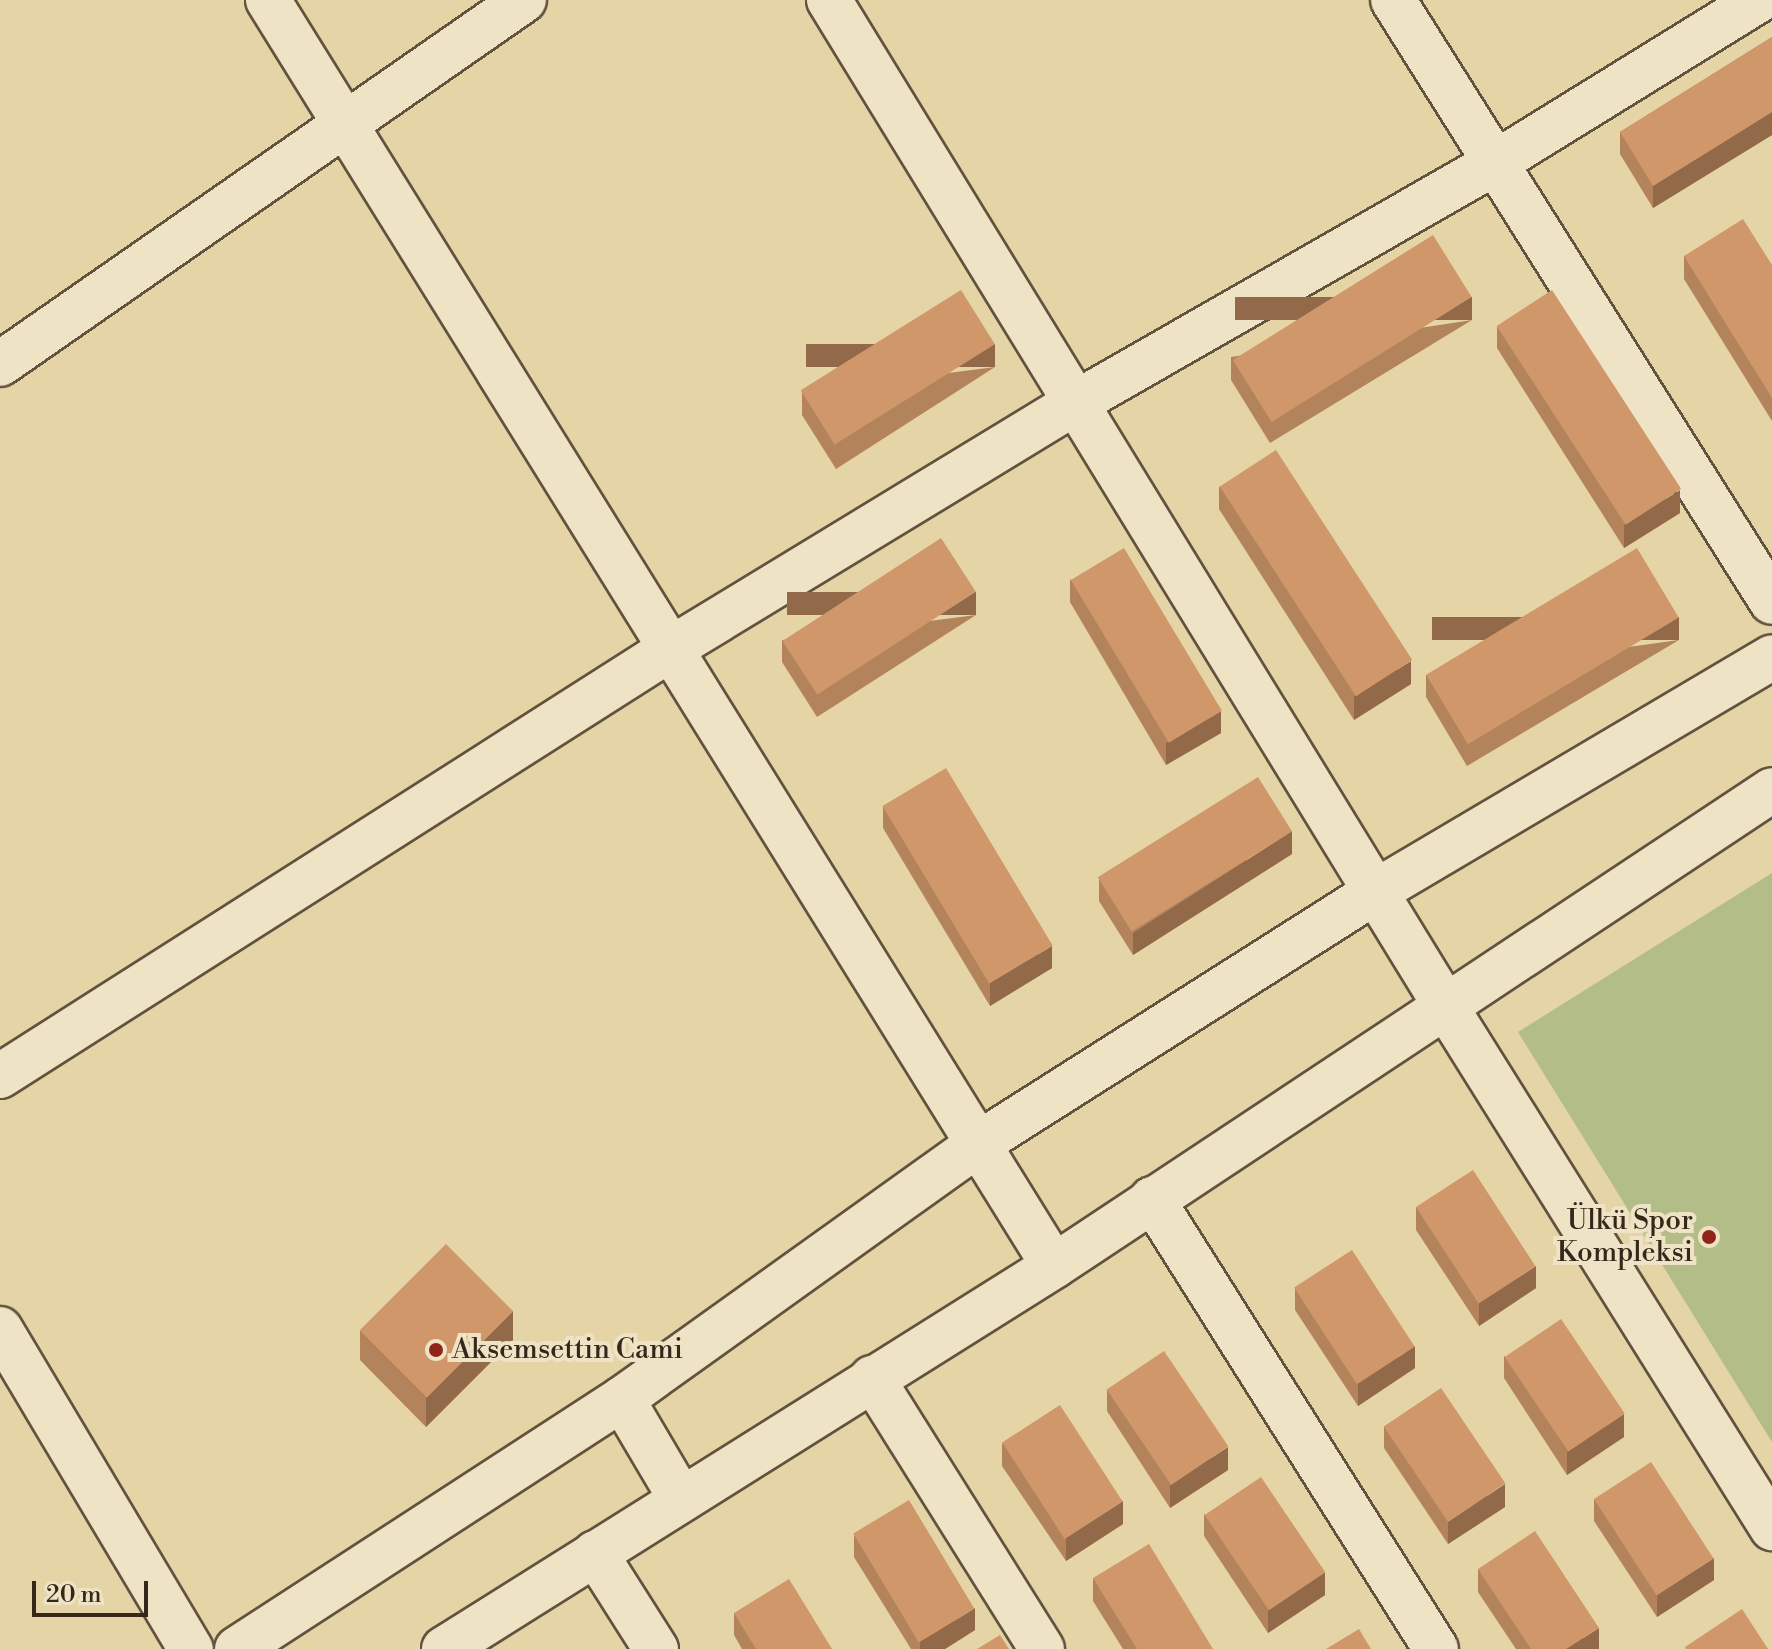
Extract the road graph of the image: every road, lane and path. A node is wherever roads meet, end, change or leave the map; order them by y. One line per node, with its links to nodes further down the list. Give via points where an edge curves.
1 (268, 0): 6 (street)
2 (524, 0): 6 (street)
3 (829, 0): 9 (street)
4 (1393, 0): 7 (street)
5 (1759, 0): 7 (street)
6 (347, 121): 8 (street); 11 (street)
7 (1495, 163): 9 (street); 10 (street)
8 (0, 364)
9 (1074, 404): 11 (street); 14 (street)
10 (1772, 602)
11 (672, 648): 16 (street); 17 (street)
12 (1772, 657): 14 (street)
13 (1772, 790): 15 (street)
14 (1375, 892): 15 (street); 17 (street)
15 (1446, 1007): 18 (street); 24 (street)
16 (0, 1076)
17 (978, 1144): 19 (street); 22 (street)
18 (1152, 1199): 19 (street); 31 (street)
19 (1054, 1266): 21 (street)
20 (0, 1329): 26 (street)
21 (872, 1378): 23 (street); 30 (street)
22 (622, 1399): 23 (street); 27 (street)
23 (681, 1499): 25 (street)
24 (1772, 1528)
25 (595, 1553): 28 (street); 29 (street)
26 (191, 1649)
27 (237, 1649)
28 (444, 1649)
29 (656, 1649)
30 (1042, 1649)
31 (1436, 1649)

